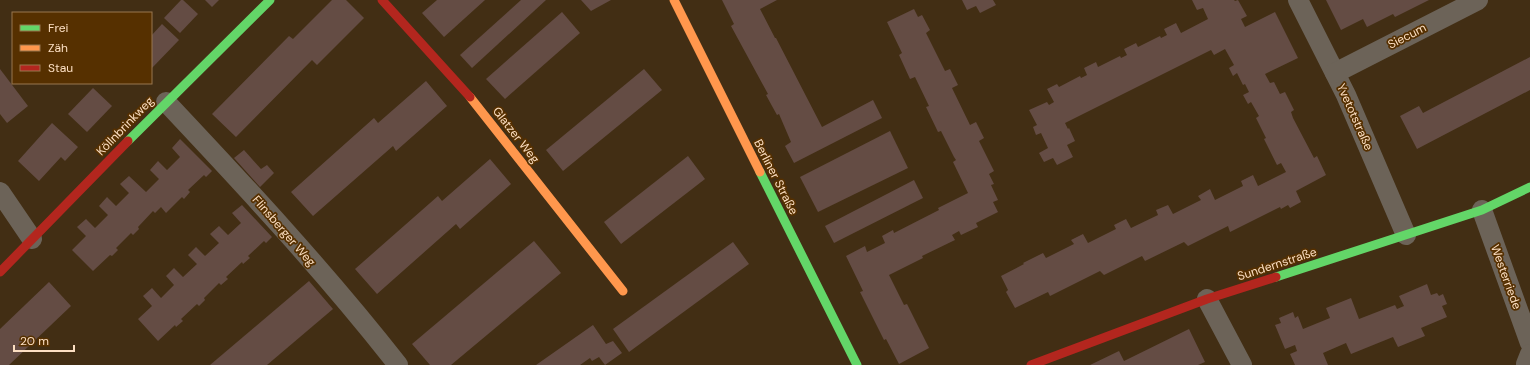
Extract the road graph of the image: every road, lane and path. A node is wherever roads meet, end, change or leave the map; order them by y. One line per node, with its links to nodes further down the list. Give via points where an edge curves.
1 (270, 0): 7 (street, Köllnbrinkweg)
2 (382, 0): 14 (street, Glatzer Weg, via 473,101)
3 (674, 0): 18 (street, Berliner Straße)
4 (1298, 0): 6 (street, Yvetotstraße)
5 (1478, 0): 6 (street, Siecum)
6 (1335, 73): 11 (street, Yvetotstraße)
7 (166, 102): 12 (street, Köllnbrinkweg); 17 (street, Flinsberger Weg, via 247,188)
8 (1530, 187): 10 (street, Sundernstraße)
9 (0, 192): 12 (street)
10 (1482, 210): 11 (street, Sundernstraße); 16 (street, Westerriede)
11 (1406, 235): 15 (street, Sundernstraße)
12 (32, 239): 13 (street, Köllnbrinkweg)
13 (0, 272)
14 (624, 291)
15 (1207, 299): 19 (street, Sundernstraße); 20 (street)
16 (1530, 343)
17 (398, 365)
18 (857, 365)
19 (1031, 365)
20 (1242, 365)

